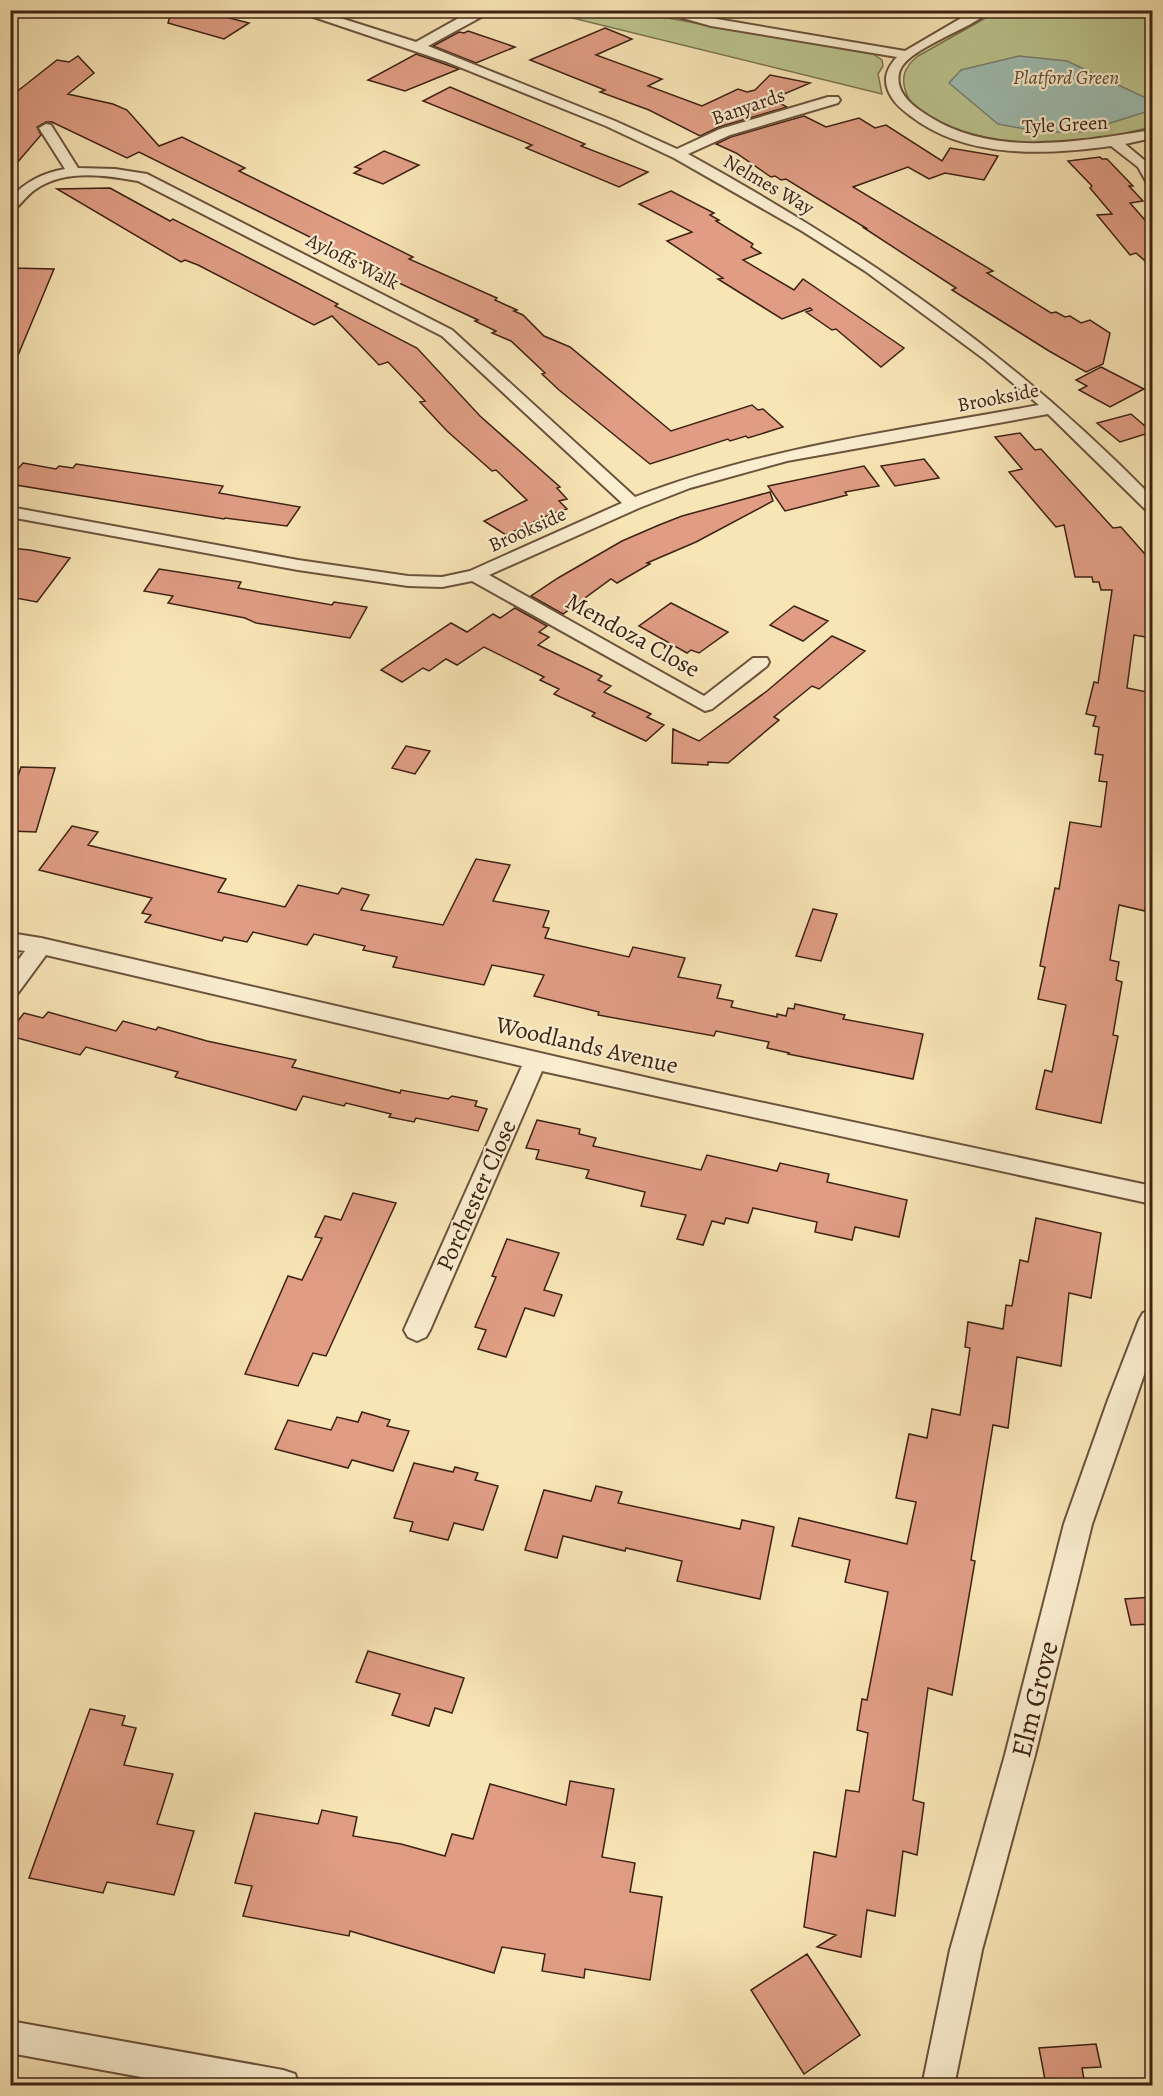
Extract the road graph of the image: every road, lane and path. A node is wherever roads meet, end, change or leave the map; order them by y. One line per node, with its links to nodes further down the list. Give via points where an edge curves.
1 (299, 10): 5 (street, Nelmes Way)
2 (488, 10): 5 (street)
3 (660, 10): 6 (street)
4 (985, 10): 6 (street)
5 (416, 47): 11 (street, Nelmes Way, via 505,80)
6 (909, 55): 10 (street, Tyle Green, via 896,67 893,87 899,99 931,125 970,138 1021,147 1060,148)
7 (833, 100): 11 (street, Banyards, via 725,132)
8 (46, 128): 12 (street)
9 (1152, 134): 10 (street, Tyle Green)
10 (1115, 142): 13 (street, via 1143,165)
11 (677, 154): 15 (street, Nelmes Way, via 801,223 894,285 1002,365)
12 (74, 173): 14 (street, Ayloffs Walk, via 31,186); 17 (street, Ayloffs Walk, via 108,171 142,177 447,333)
13 (1152, 180)
14 (10, 206)
15 (1052, 408): 16 (street, Nelmes Way); 17 (street, Brookside, via 785,456 684,484)
16 (1145, 487): 18 (street, Nelmes Way)
17 (633, 504): 20 (street, Brookside)
18 (1152, 506)
19 (10, 512): 20 (street, Brookside, via 298,565 408,581 442,582)
20 (475, 575): 21 (street, Mendoza Close, via 705,705)
21 (760, 662)
22 (10, 941): 23 (street, Woodlands Avenue)
23 (41, 946): 24 (street); 25 (street, Woodlands Avenue)
24 (10, 987)
25 (535, 1061): 26 (street, Woodlands Avenue); 28 (street, Porchester Close)
26 (1152, 1195)
27 (1152, 1320): 31 (street, Elm Grove, via 1078,1524 966,1950)
28 (417, 1330)
29 (10, 2037): 30 (street)
30 (283, 2085)
31 (938, 2085)

